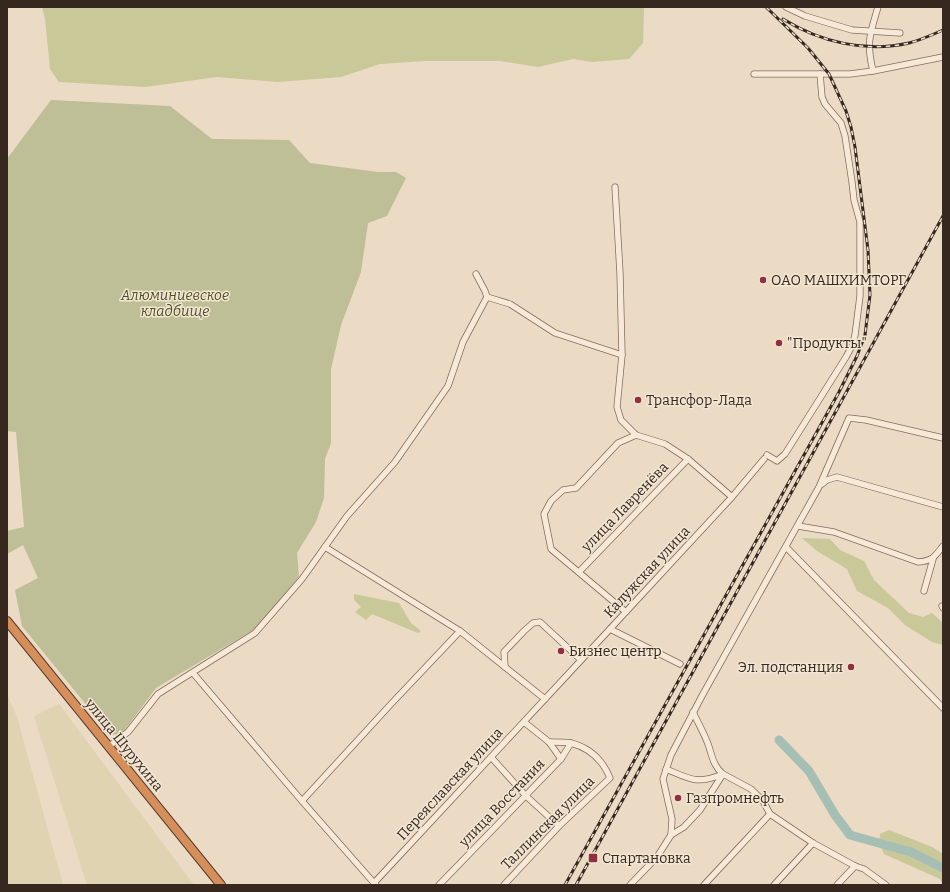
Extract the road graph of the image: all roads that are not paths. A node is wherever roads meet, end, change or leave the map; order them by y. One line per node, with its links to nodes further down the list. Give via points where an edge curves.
1 (786, 7): 3 (street, via 805,16 852,30)
2 (878, 7): 3 (street)
3 (870, 30): 4 (street); 6 (street, via 868,47)
4 (900, 33)
5 (943, 57): 6 (street)
6 (873, 71): 8 (street)
7 (754, 74): 8 (street)
8 (820, 74): 17 (street, Калужская улица, via 822,97 842,123 846,136 854,200 860,222 861,281 855,335 846,357 785,454 777,461 765,457)
9 (615, 187): 12 (street)
10 (476, 274): 11 (street)
11 (487, 297): 12 (street, via 511,304 555,333); 21 (street, via 463,342 448,386 396,462 347,516)
12 (622, 355): 13 (street, via 617,407 621,420)
13 (636, 435): 15 (street, via 665,444); 24 (street, via 618,443 576,488 563,490 551,501 544,514 551,549)
14 (943, 438): 16 (street, via 849,418)
15 (688, 459): 17 (street); 24 (street, улица Лавренёва)
16 (819, 487): 18 (street, via 827,480 837,477); 19 (street)
17 (732, 496): 26 (street, Калужская улица)
18 (943, 507)
19 (798, 526): 22 (street); 23 (street, via 834,532 918,562)
20 (943, 546): 23 (street)
21 (325, 547): 29 (street); 33 (street, via 302,579 255,633)
22 (786, 547): 35 (street); 36 (street)
23 (933, 559): 25 (street)
24 (579, 572): 26 (street)
25 (924, 591)
26 (626, 612): 28 (street, Калужская улица)
27 (7, 621): 40 (highway, улица Шурухина)
28 (610, 629): 30 (street, Калужская улица); 31 (street)
29 (460, 631): 32 (street); 46 (street)
30 (581, 660): 32 (street, via 540,622 533,623 504,652); 34 (street, Калужская улица)
31 (680, 664)
32 (505, 667): 34 (street)
33 (193, 673): 40 (street, via 158,694 128,732); 46 (street)
34 (545, 699): 37 (street, Переяславская улица)
35 (943, 708)
36 (693, 712): 43 (street); 44 (street, via 715,765)
37 (524, 722): 38 (street, улица Восстания); 41 (street, Переяславская улица)
38 (549, 742): 39 (street); 42 (street, улица Восстания)
39 (571, 743): 42 (street); 48 (street, Таллинская улица, via 593,754 606,767 610,778)
40 (108, 747): 53 (highway, улица Шурухина)
41 (491, 757): 45 (street); 52 (street, Переяславская улица)
42 (561, 759): 45 (street, улица Восстания)
43 (666, 770): 44 (street, via 693,780 710,780); 49 (street, via 663,779 672,819)
44 (723, 774): 47 (street, via 751,789 763,801); 49 (street, via 700,810 684,827)
45 (526, 796): 48 (street); 54 (street, улица Восстания)
46 (302, 801): 52 (street)
47 (770, 814): 50 (street); 57 (street)
48 (559, 826): 55 (street, Таллинская улица)
49 (671, 835): 56 (street, via 657,857)
50 (812, 842): 51 (street); 58 (street)
51 (854, 866): 59 (street); 60 (street, via 864,869)
52 (375, 884)
53 (221, 885)
54 (439, 885)
55 (504, 885)
56 (630, 885)
57 (704, 885)
58 (774, 885)
59 (837, 885)
60 (886, 885)

